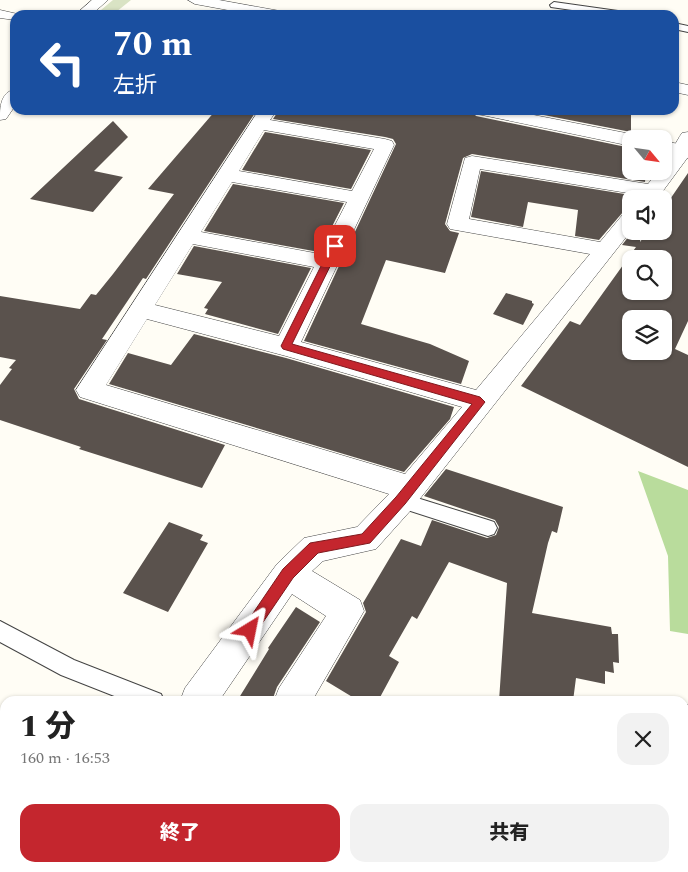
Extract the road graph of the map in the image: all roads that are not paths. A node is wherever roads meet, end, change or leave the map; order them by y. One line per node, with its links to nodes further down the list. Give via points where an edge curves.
1 (101, 0): 4 (street)
2 (195, 0): 5 (street)
3 (554, 4): 6 (lane)
4 (88, 10)
5 (252, 10)
6 (593, 10)
7 (10, 101): 8 (street)
8 (0, 115)
9 (507, 115): 11 (street)
10 (263, 117): 13 (street); 16 (street, via 384,145)
11 (622, 138)
12 (681, 147): 15 (street)
13 (227, 175): 16 (street); 18 (street)
14 (623, 190): 19 (street, via 472,162 457,224)
15 (653, 190)
16 (358, 198): 20 (street)
17 (622, 230): 19 (street)
18 (186, 236): 20 (street); 21 (street)
19 (606, 250): 23 (street)
20 (328, 263): 22 (street)
21 (142, 310): 22 (street); 24 (street, via 90,390)
22 (286, 346): 23 (street)
23 (480, 402): 24 (street)
24 (405, 494): 25 (lane); 26 (street, via 365,539 315,548)
25 (488, 528)
26 (288, 574): 29 (street); 30 (street, via 348,611)
27 (0, 631): 28 (lane, via 68,668)
28 (141, 696)
29 (202, 696)
30 (295, 696)

